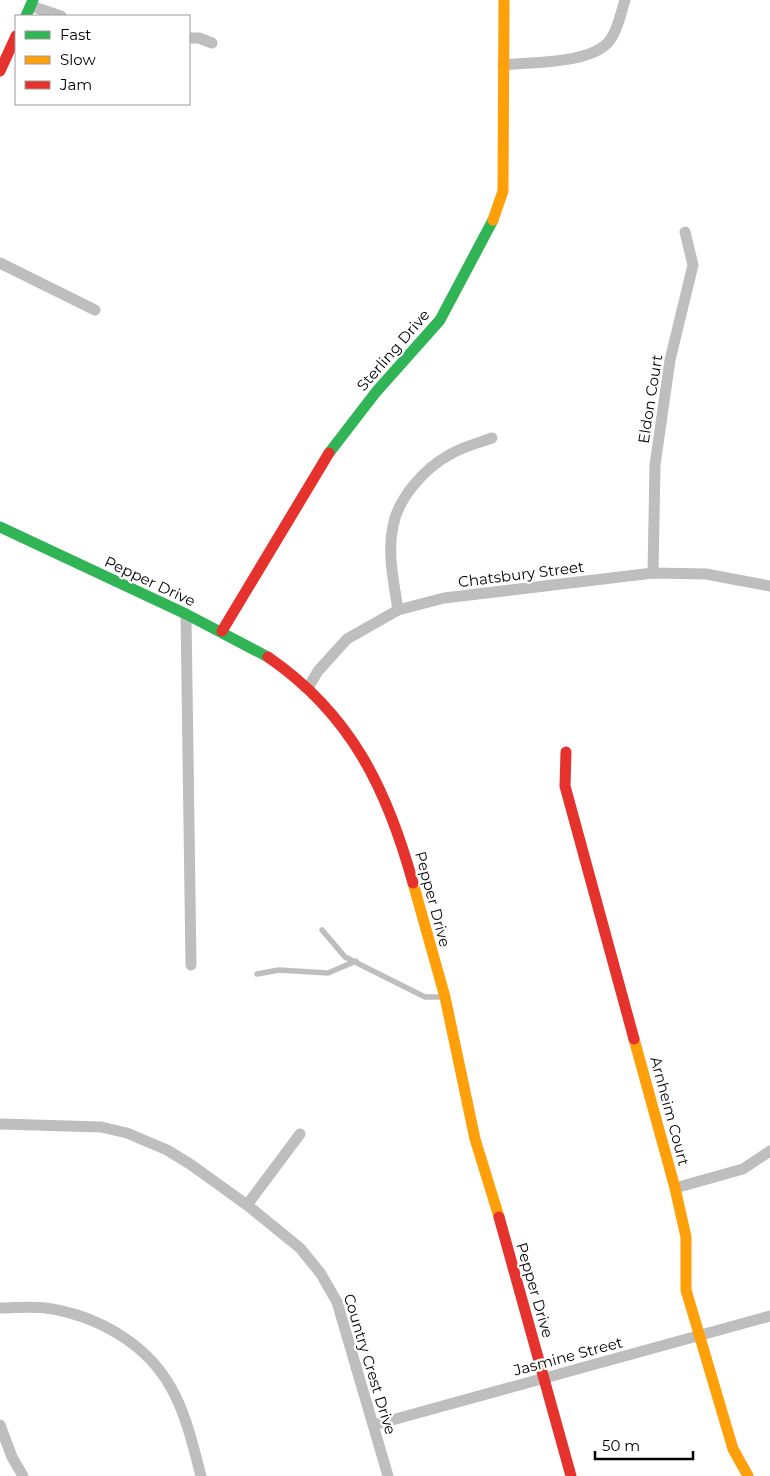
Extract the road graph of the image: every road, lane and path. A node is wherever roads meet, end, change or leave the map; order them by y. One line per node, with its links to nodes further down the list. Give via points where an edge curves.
1 (504, 0): 8 (street, Sterling Drive)
2 (625, 0): 8 (street, via 613,35 599,50 582,57)
3 (30, 7): 4 (street)
4 (58, 15)
5 (15, 38): 9 (street)
6 (190, 38): 7 (street)
7 (212, 43)
8 (503, 65): 19 (street, Sterling Drive, via 503,191 492,223 440,320 332,448)
9 (0, 71)
10 (685, 232): 15 (street, Eldon Court, via 693,266 670,360 655,465)
11 (0, 263): 12 (street)
12 (95, 310)
13 (492, 438): 17 (street, via 450,454 426,472 404,500 393,525 391,560)
14 (0, 527): 18 (street, Pepper Drive)
15 (653, 573): 16 (street, Chatsbury Street, via 706,574); 17 (street, Chatsbury Street, via 444,598)
16 (770, 586)
17 (398, 610): 20 (street, Chatsbury Street, via 347,639 318,671)
18 (186, 614): 19 (street, Pepper Drive); 24 (street)
19 (222, 631): 20 (street, Pepper Drive, via 268,657)
20 (308, 688): 26 (street, Pepper Drive, via 350,735 381,788 400,835)
21 (566, 752): 30 (street, Arnheim Court, via 565,786)
22 (322, 930): 23 (lane, via 345,956)
23 (356, 962): 25 (lane, via 328,973 279,970); 26 (lane, via 425,997)
24 (191, 965)
25 (258, 974)
26 (445, 997): 35 (street, Pepper Drive, via 475,1139)
27 (0, 1124): 31 (street, Country Crest Drive, via 101,1127 127,1133 167,1150)
28 (300, 1134): 31 (street)
29 (770, 1151): 30 (street, via 743,1169)
30 (675, 1188): 34 (street, Arnheim Court, via 686,1236 686,1290)
31 (247, 1205): 37 (street, Country Crest Drive, via 300,1248 330,1288 342,1317)
32 (0, 1308): 39 (street, via 44,1308 72,1314 99,1324 138,1347 156,1365 174,1392)
33 (770, 1316): 34 (street, Jasmine Street)
34 (701, 1336): 35 (street, Jasmine Street); 42 (street, Arnheim Court, via 733,1449)
35 (545, 1378): 37 (street, Jasmine Street); 41 (street, Pepper Drive)
36 (0, 1425): 38 (street)
37 (374, 1425): 40 (street, Country Crest Drive)
38 (23, 1476)
39 (201, 1476)
40 (388, 1476)
41 (571, 1476)
42 (748, 1476)

